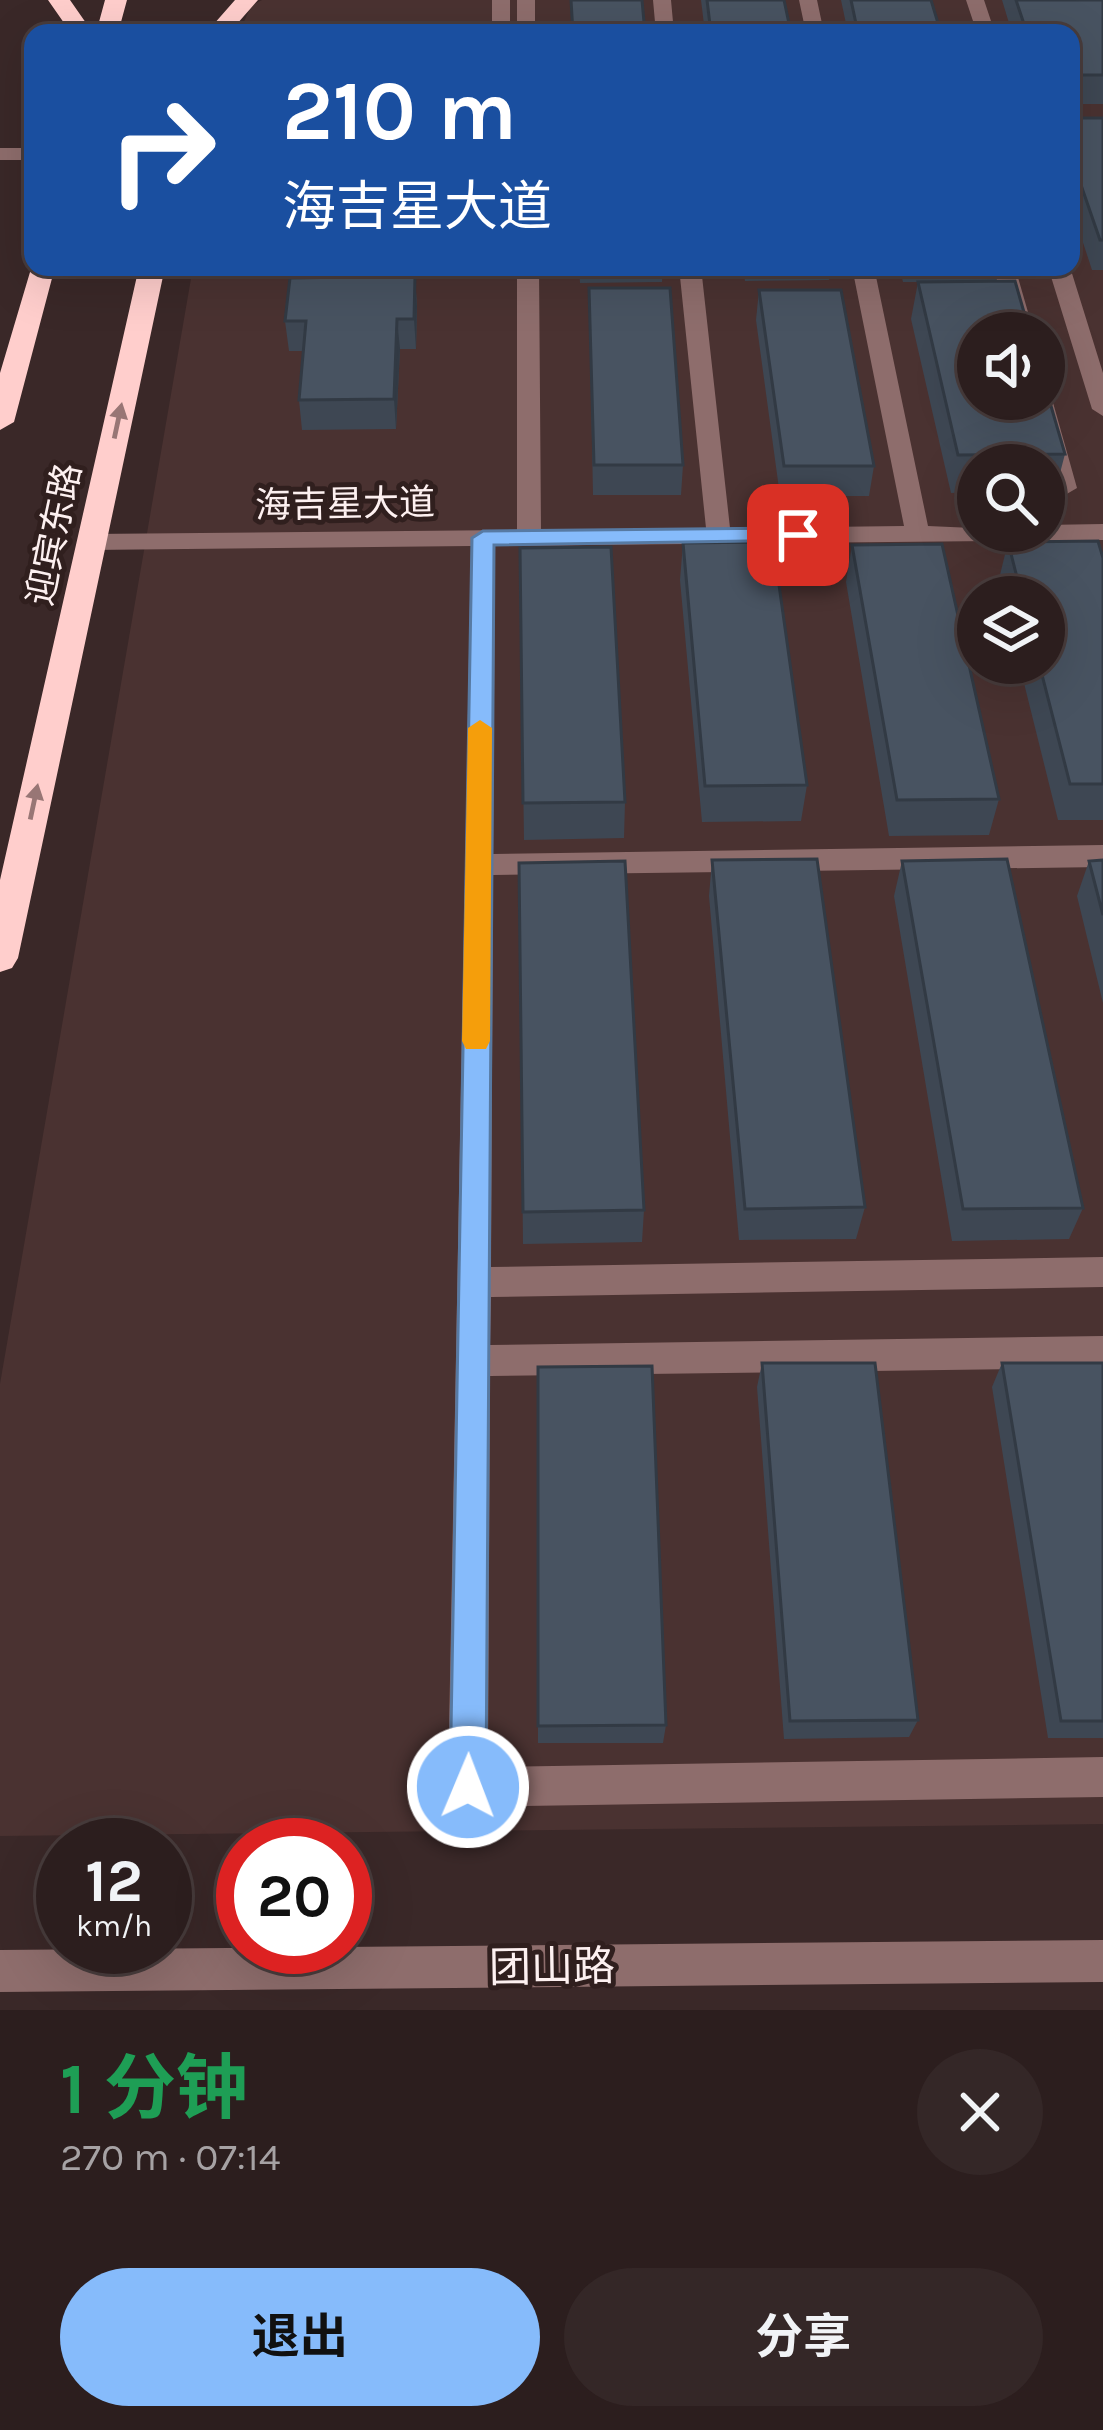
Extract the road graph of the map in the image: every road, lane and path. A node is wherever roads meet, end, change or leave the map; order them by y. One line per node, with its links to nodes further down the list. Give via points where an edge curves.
1 (247, 0): 2 (highway)
2 (225, 24)
3 (40, 276): 12 (highway)
4 (150, 276): 18 (highway, 迎宾东路, one-way to 4)
5 (528, 276): 17 (street)
6 (691, 276): 15 (street)
7 (865, 276): 14 (street)
8 (1006, 276): 10 (street)
9 (1062, 276): 11 (street)
10 (1016, 312)
11 (1103, 409)
12 (0, 422)
13 (1103, 532): 14 (street, 海吉星大道)
14 (918, 534): 15 (street, 海吉星大道)
15 (719, 536): 17 (street, 海吉星大道)
16 (483, 538): 17 (street, 海吉星大道); 18 (street, 海吉星大道); 20 (street)
17 (529, 538)
18 (91, 542): 21 (highway, 迎宾东路, one-way to 18)
19 (1103, 856): 20 (street)
20 (478, 865): 23 (street)
21 (0, 958)
22 (1103, 1272): 23 (street)
23 (473, 1282): 25 (street)
24 (1103, 1352): 25 (street)
25 (472, 1361): 26 (street, via 468,1787)
26 (1103, 1777)
27 (1103, 1961): 28 (street, 团山路)
28 (0, 1971)

